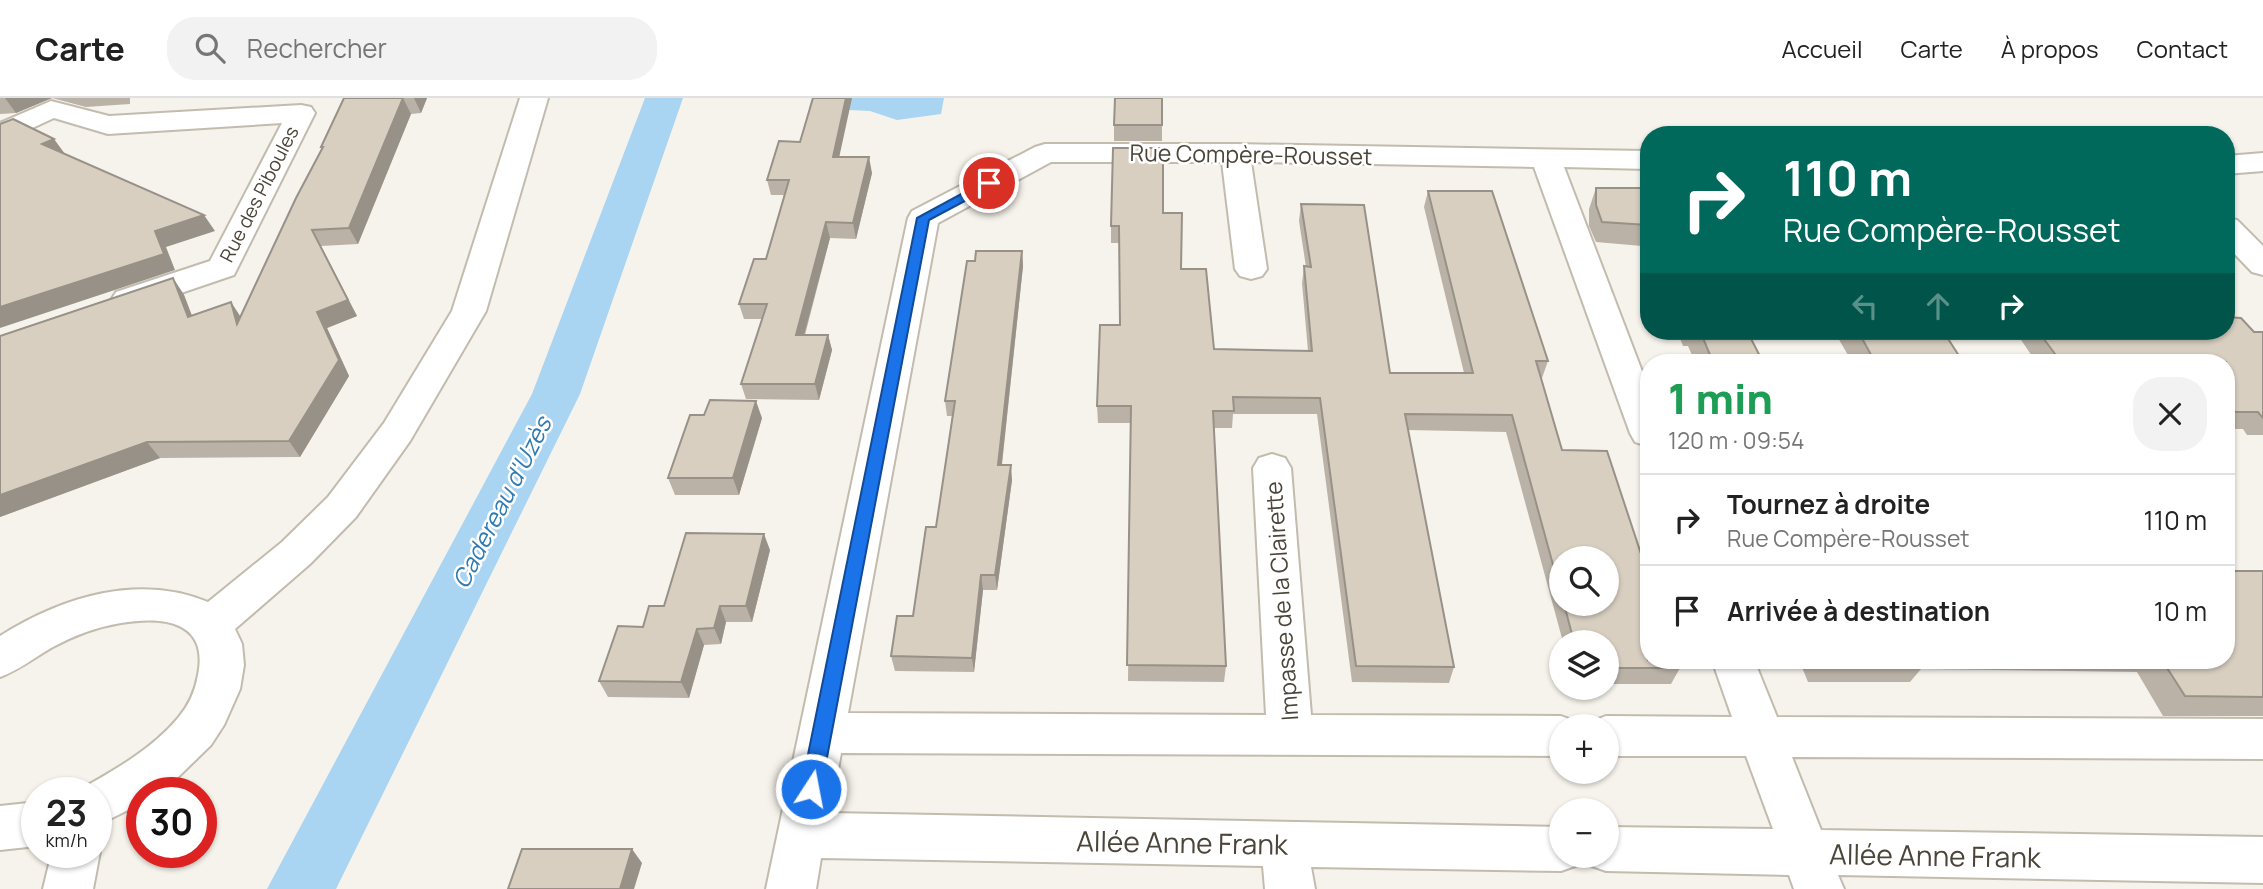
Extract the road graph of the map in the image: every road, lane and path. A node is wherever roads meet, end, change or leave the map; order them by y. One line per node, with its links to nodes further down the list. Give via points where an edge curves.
1 (534, 98): 15 (street, via 469,312 397,432 342,507 296,553)
2 (42, 104): 3 (street, Rue des Piboules); 12 (street, Rue des Piboules, via 108,125 301,113 223,268)
3 (0, 134)
4 (1235, 153): 5 (street, Rue Compère-Rousset); 11 (street); 18 (street, Rue Compère-Rousset, via 1045,153 923,218)
5 (1546, 159): 6 (street, Rue Compère-Rousset); 13 (street)
6 (1640, 160)
7 (2263, 162): 8 (street)
8 (2235, 164)
9 (2235, 236): 10 (street)
10 (2263, 265)
11 (1251, 269)
12 (105, 307)
13 (1640, 412)
14 (1272, 468): 19 (street, Impasse de la Clairette)
15 (210, 625): 16 (street, via 185,609 151,604 110,607 65,621); 24 (street, via 223,650 221,682 204,719 170,757)
16 (0, 659)
17 (1736, 669): 22 (street)
18 (822, 733): 19 (street); 27 (street, Rue Compère-Rousset)
19 (1290, 735): 20 (street)
20 (1549, 736)
21 (1619, 736): 22 (street)
22 (1761, 737): 23 (street); 33 (street)
23 (2263, 739)
24 (112, 796)
25 (21, 826): 26 (street)
26 (0, 828)
27 (802, 835): 31 (street, Allée Anne Frank); 35 (street, Rue Compère-Rousset)
28 (1549, 850): 31 (street, Allée Anne Frank)
29 (1619, 850): 33 (street, Allée Anne Frank)
30 (2263, 860): 33 (street, Allée Anne Frank)
31 (1287, 866)
32 (73, 868): 34 (street)
33 (1813, 871)
34 (68, 889)
35 (791, 889)

